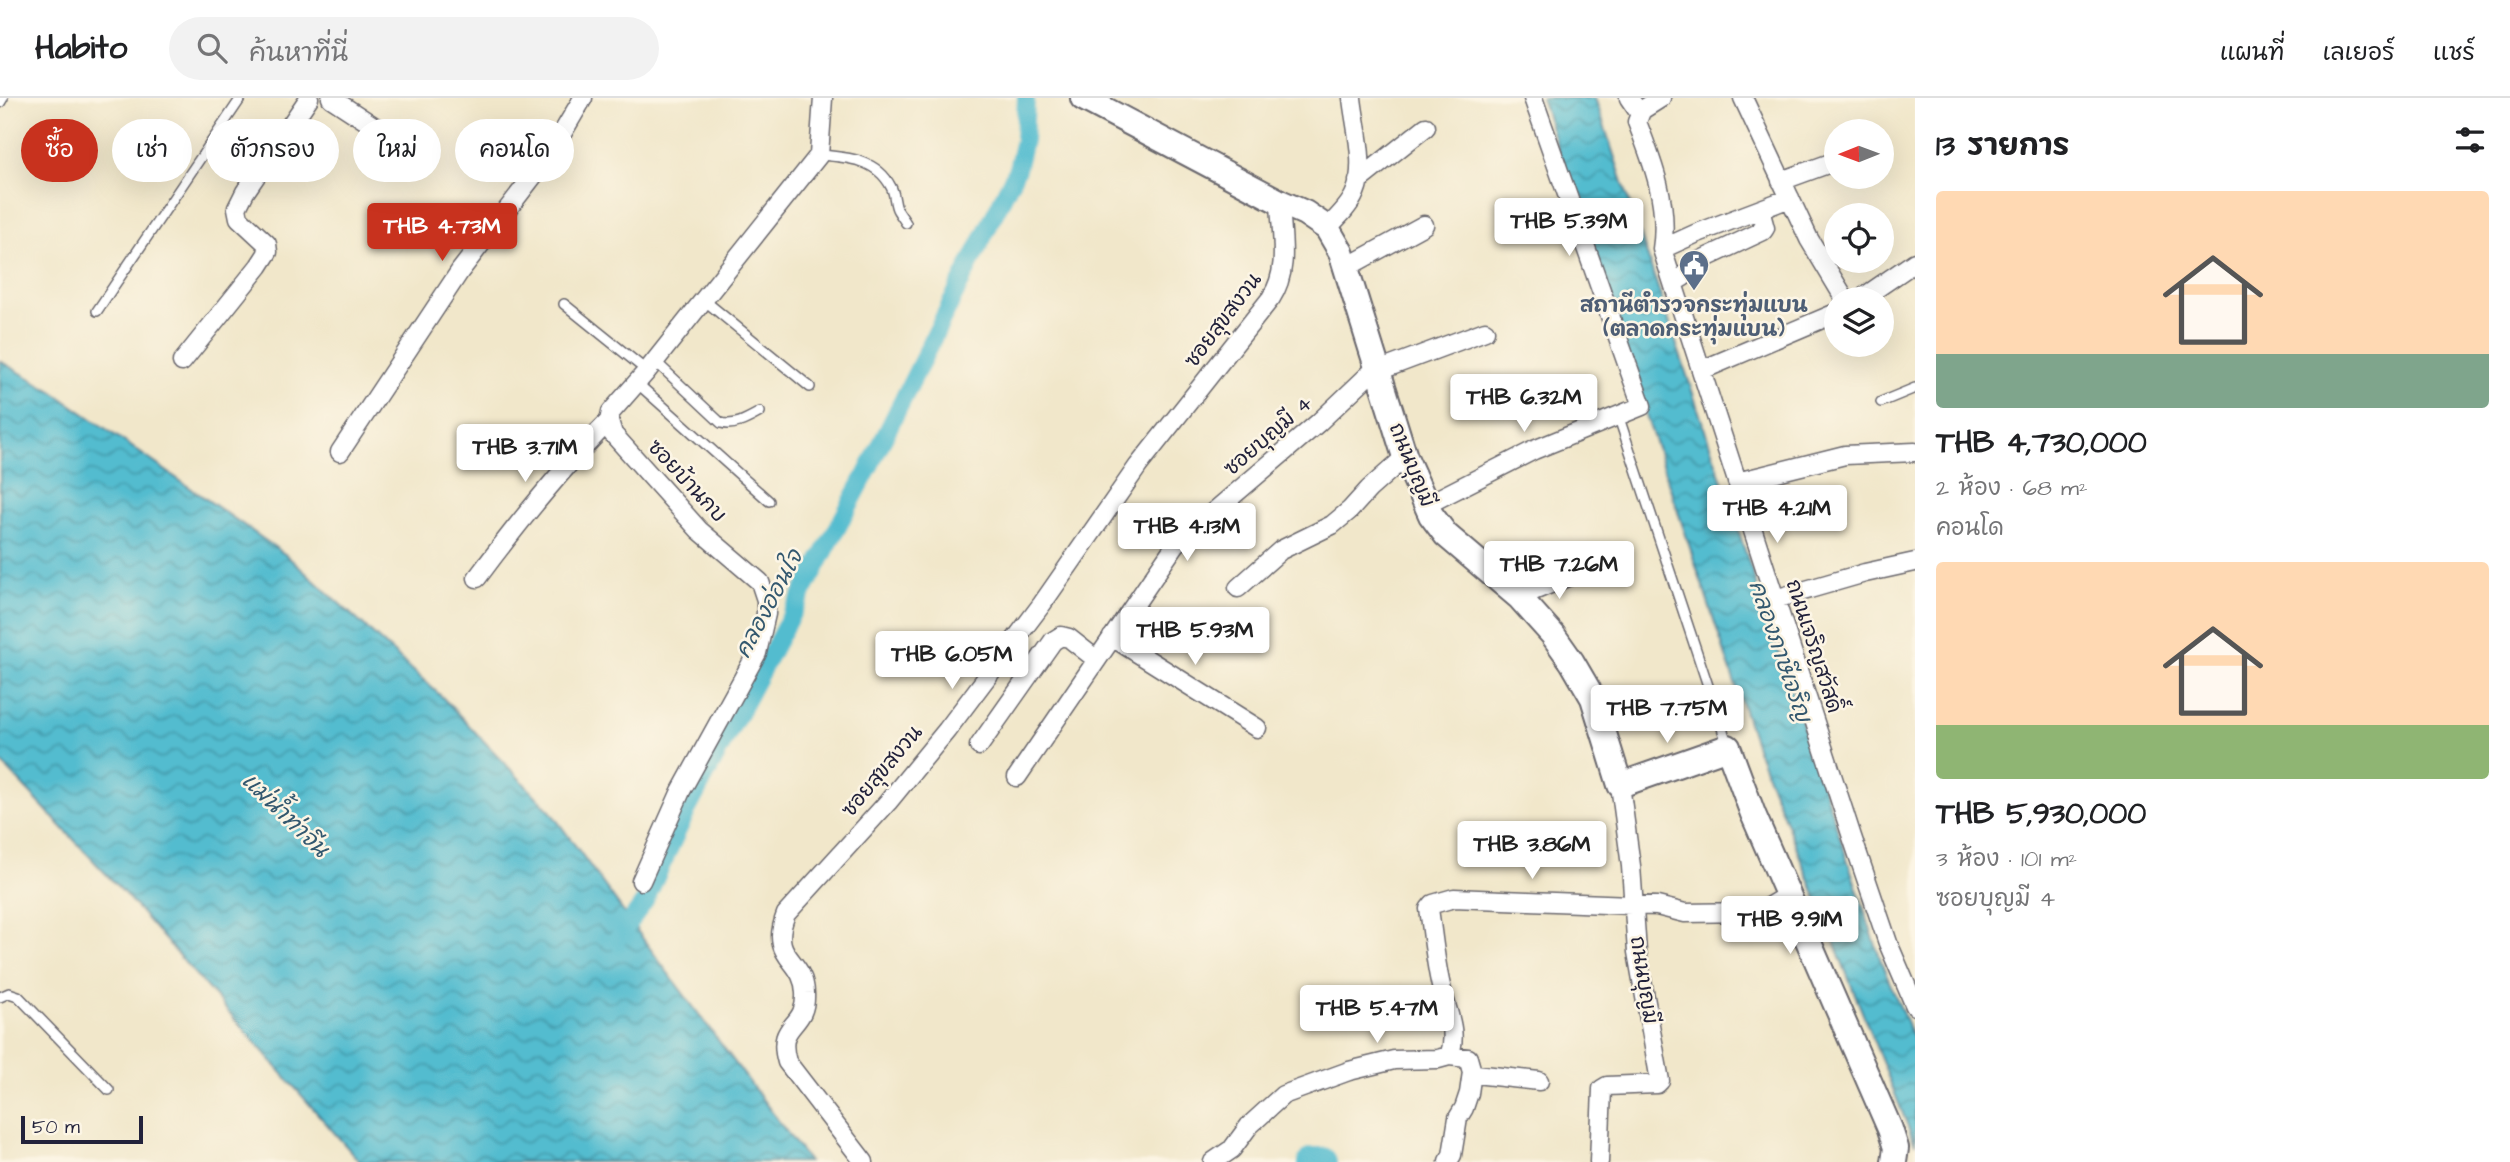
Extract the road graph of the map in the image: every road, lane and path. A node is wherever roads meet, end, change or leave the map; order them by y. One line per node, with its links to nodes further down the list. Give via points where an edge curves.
1 (3, 98): 13 (lane)
2 (241, 98): 35 (lane)
3 (309, 98): 38 (street, via 237,208 239,218 267,244 268,252)
4 (331, 98): 15 (street)
5 (583, 98): 48 (street, via 550,154 460,271)
6 (823, 98): 17 (street)
7 (1083, 98): 22 (street)
8 (1352, 98): 19 (street)
9 (1533, 98): 46 (street, via 1642,406)
10 (1629, 98): 14 (street, ถนนเจริญสวัสดิ์)
11 (1661, 98): 14 (street)
12 (1743, 98): 20 (street)
13 (0, 103)
14 (1640, 114): 27 (street, ถนนเจริญสวัสดิ์, via 1637,121 1660,187 1665,217)
15 (363, 119)
16 (1426, 127): 19 (street)
17 (819, 155): 24 (lane, via 850,157 884,176); 33 (street)
18 (1824, 165): 20 (street)
19 (1358, 181): 26 (street, via 1347,207)
20 (1781, 181): 21 (street)
21 (1790, 198): 27 (street); 31 (street)
22 (1280, 202): 26 (street); 77 (street, ซอยสุขสงวน, via 1283,269 1272,299 1138,466 947,730 786,914 780,942 804,981 806,999 803,1014 786,1033 783,1047 788,1062)
23 (1762, 217): 30 (street, via 1763,231 1699,261)
24 (906, 223)
25 (1424, 225): 29 (street)
26 (1328, 228): 29 (street, ถนนบุญมี)
27 (1662, 249): 30 (street, ถนนเจริญสวัสดิ์)
28 (1915, 262): 32 (street)
29 (1347, 267): 39 (street, ถนนบุญมี)
30 (1673, 282): 40 (street, ถนนเจริญสวัสดิ์)
31 (1838, 287)
32 (1879, 287)
33 (704, 300): 41 (street); 42 (lane)
34 (564, 304): 41 (lane)
35 (97, 311)
36 (1824, 318): 40 (street)
37 (1485, 331): 39 (street)
38 (182, 362)
39 (1378, 369): 50 (street, ถนนบุญมี); 60 (street, ซอยบุญมี 4, via 1176,544)
40 (1702, 370): 51 (street, ถนนเจริญสวัสดิ์)
41 (647, 372): 45 (lane, via 722,423 744,421); 47 (street, via 611,412); 52 (lane)
42 (810, 387)
43 (1915, 388): 44 (lane)
44 (1881, 402)
45 (760, 412)
46 (1618, 415): 53 (street, via 1534,450); 64 (lane)
47 (609, 421): 56 (street, via 570,459); 67 (street, ซอยบ้านกบ, via 612,434 699,530 760,582 766,600 757,653 681,791)
48 (340, 452)
49 (1915, 452): 51 (street, via 1845,455)
50 (1405, 457): 53 (street, ถนนบุญมี); 57 (street, via 1332,525 1281,550)
51 (1737, 482): 59 (street, ถนนเจริญสวัสดิ์)
52 (769, 501)
53 (1426, 505): 58 (street, ถนนบุญมี, via 1446,536)
54 (1915, 562): 59 (street)
55 (1584, 570): 58 (street)
56 (477, 578)
57 (1238, 588)
58 (1520, 597): 66 (street, ถนนบุญมี, via 1566,653 1593,698)
59 (1775, 599): 71 (street, ถนนเจริญสวัสดิ์, via 1856,850)
60 (1112, 637): 61 (street, ซอยบุญมี 4); 62 (street)
61 (1097, 660): 63 (street, via 1069,638 1060,636 1053,641); 65 (street, ซอยบุญมี 4)
62 (1257, 728)
63 (979, 746)
64 (1728, 747): 66 (street); 68 (street)
65 (1017, 777)
66 (1620, 785): 69 (street, ถนนบุญมี)
67 (641, 881)
68 (1788, 895): 69 (street, via 1750,912 1685,913); 80 (street, via 1890,1129 1896,1148)
69 (1634, 906): 72 (street, via 1454,898 1433,904 1429,909 1441,987 1452,1026); 79 (street, ถนนบุญมี, via 1637,952 1660,1082 1602,1089)
70 (0, 997): 75 (lane, via 18,996)
71 (1915, 1006)
72 (1449, 1056): 73 (street, via 1468,1058); 78 (street, via 1394,1060 1283,1095 1232,1149)
73 (1472, 1072): 74 (street); 76 (street)
74 (1539, 1081)
75 (108, 1090)
76 (1448, 1161)
77 (864, 1162)
78 (1213, 1162)
79 (1599, 1162)
80 (1894, 1162)

